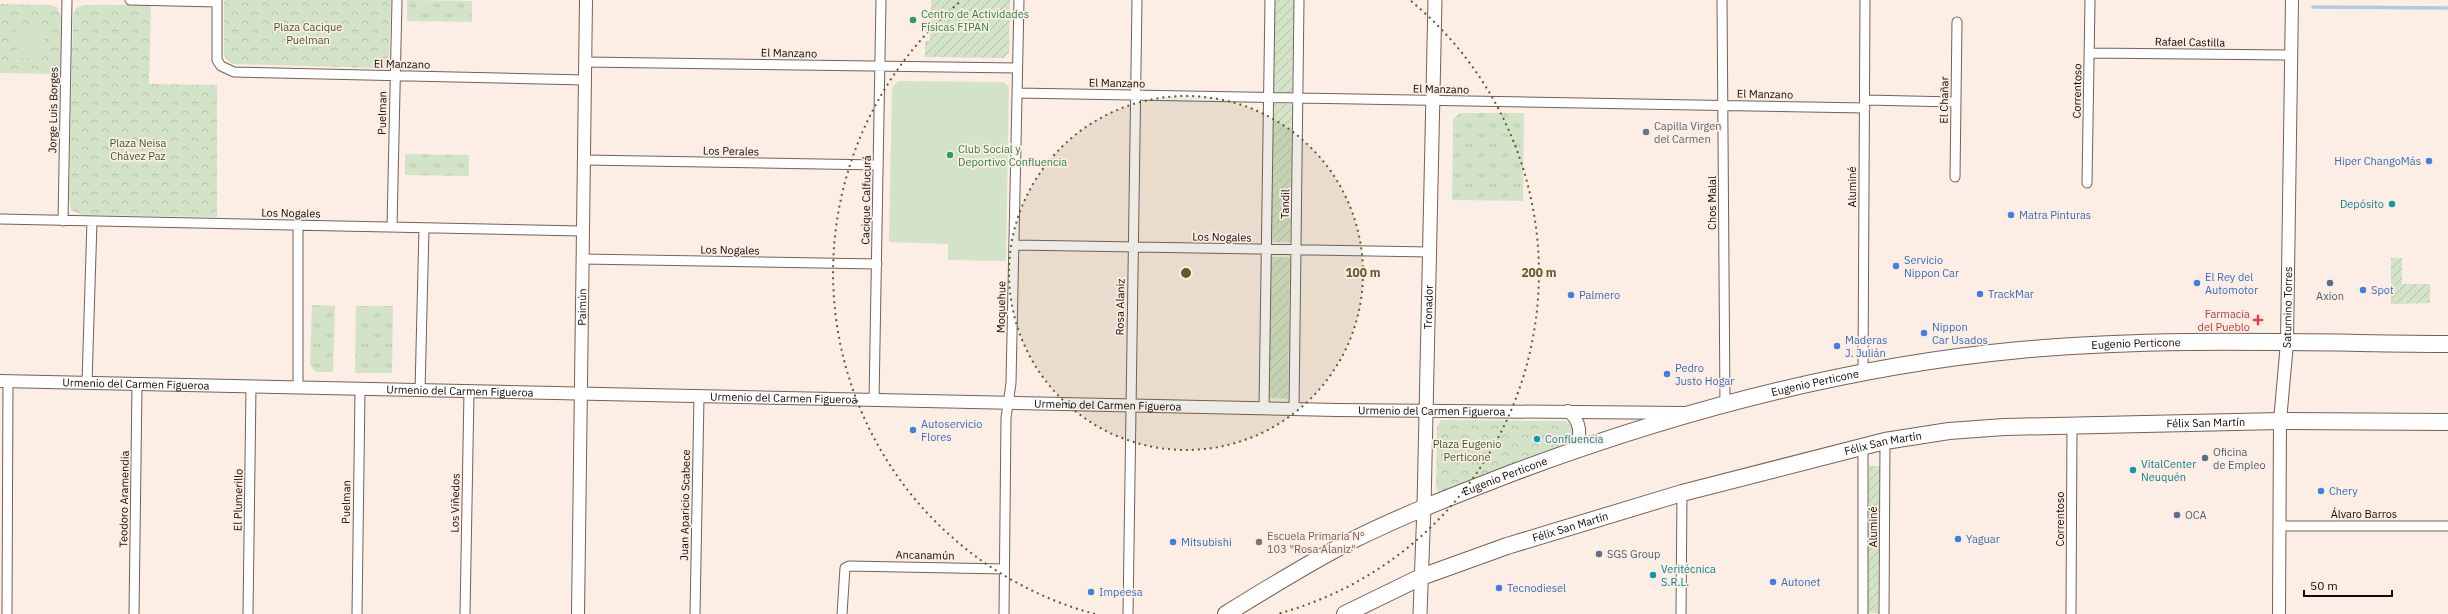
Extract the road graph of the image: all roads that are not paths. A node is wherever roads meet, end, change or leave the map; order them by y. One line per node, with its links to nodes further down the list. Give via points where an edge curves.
1 (67, 0): 37 (street, Jorge Luis Borges)
2 (130, 0): 15 (street)
3 (397, 0): 22 (street, Puelman)
4 (586, 0): 19 (street, Paimún)
5 (881, 0): 20 (street, Cacique Calfucurá)
6 (1018, 0): 21 (street, Moquehue)
7 (1137, 0): 25 (street, Rosa Alaniz)
8 (1270, 0): 26 (street, Tandil)
9 (1299, 0): 27 (street, Tandil)
10 (1435, 0): 28 (main road, Tronador)
11 (1722, 0): 31 (street, Chos Malal)
12 (1865, 0): 30 (street, Aluminé)
13 (2090, 0): 17 (street, Correntoso)
14 (2292, 0): 18 (street, Saturnino Torres)
15 (217, 1): 22 (street, El Manzano, via 216,51 221,66 234,72)
16 (1957, 22): 29 (street, El Chañar)
17 (2090, 53): 18 (street, Rafael Castilla); 35 (street, Correntoso)
18 (2291, 55): 50 (street, Saturnino Torres)
19 (585, 62): 20 (street, El Manzano); 23 (street, Paimún)
20 (880, 66): 21 (street, El Manzano); 33 (street, Cacique Calfucurá)
21 (1017, 68): 24 (street, Moquehue)
22 (395, 76): 23 (street, El Manzano); 40 (street, Puelman)
23 (585, 80): 32 (street, Paimún)
24 (1017, 93): 25 (street, El Manzano); 43 (street, Moquehue)
25 (1135, 95): 26 (street, El Manzano); 44 (street, Rosa Alaniz)
26 (1269, 98): 27 (street, El Manzano); 45 (street, Tandil)
27 (1298, 98): 28 (street, El Manzano); 46 (street, Tandil)
28 (1433, 100): 31 (street, El Manzano); 47 (main road, Tronador)
29 (1956, 102): 30 (street, El Manzano); 34 (street, El Chañar)
30 (1864, 104): 31 (street, El Manzano); 52 (street, Aluminé)
31 (1723, 106): 65 (street, Chos Malal)
32 (584, 160): 33 (street, Los Perales); 42 (street, Paimún)
33 (878, 165): 49 (street, Cacique Calfucurá)
34 (1955, 177)
35 (2087, 183)
36 (0, 219): 37 (street, Los Nogales)
37 (63, 221): 38 (street, Los Nogales)
38 (92, 221): 39 (street, Los Nogales); 54 (street)
39 (298, 226): 40 (street, Los Nogales); 57 (street)
40 (392, 227): 41 (street, Los Nogales)
41 (424, 228): 42 (street, Los Nogales); 59 (street)
42 (582, 231): 48 (street, Paimún)
43 (1014, 245): 44 (street, Los Nogales); 64 (street, Moquehue, via 1011,383)
44 (1133, 247): 45 (street, Los Nogales); 66 (street, Rosa Alaniz)
45 (1266, 249): 46 (street, Los Nogales); 67 (street, Tandil)
46 (1296, 250): 47 (street, Los Nogales); 68 (street, Tandil)
47 (1430, 252): 69 (main road, Tronador)
48 (582, 259): 49 (street, Los Nogales); 61 (street, Paimún)
49 (877, 264): 63 (street, Cacique Calfucurá)
50 (2287, 343): 51 (highway, Eugenio Perticone); 52 (highway, Eugenio Perticone, via 2058,347 1974,355); 72 (street, Saturnino Torres)
51 (2448, 344)
52 (1862, 373): 65 (highway, Eugenio Perticone)
53 (4, 381): 54 (street, Urmenio del Carmen Figueroa); 80 (street)
54 (88, 383): 55 (street, Urmenio del Carmen Figueroa)
55 (137, 384): 56 (street, Urmenio del Carmen Figueroa); 86 (street, Teodoro Aramendia)
56 (252, 387): 57 (street, Urmenio del Carmen Figueroa); 87 (street, El Plumerillo)
57 (298, 388): 58 (street, Urmenio del Carmen Figueroa)
58 (360, 390): 59 (street, Urmenio del Carmen Figueroa); 88 (street, Puelman)
59 (420, 391): 60 (street, Urmenio del Carmen Figueroa)
60 (469, 392): 61 (street, Urmenio del Carmen Figueroa); 89 (street, Los Viñedos)
61 (581, 395): 62 (street, Urmenio del Carmen Figueroa); 90 (street, Paimún)
62 (698, 397): 63 (street, Urmenio del Carmen Figueroa); 91 (street, Juan Aparicio Scabece)
63 (874, 401): 64 (street, Urmenio del Carmen Figueroa)
64 (1008, 404): 66 (street, Urmenio del Carmen Figueroa); 83 (street, Moquehue)
65 (1725, 405): 71 (highway, Eugenio Perticone)
66 (1131, 406): 67 (street, Urmenio del Carmen Figueroa); 94 (street, Rosa Alaniz)
67 (1264, 409): 68 (street, Urmenio del Carmen Figueroa)
68 (1294, 409): 69 (street, Urmenio del Carmen Figueroa)
69 (1426, 411): 70 (street, Urmenio del Carmen Figueroa); 79 (main road, Tronador)
70 (1568, 411): 71 (street, Urmenio del Carmen Figueroa); 77 (street, via 1577,419 1580,428)
71 (1695, 413): 77 (highway, Eugenio Perticone, via 1637,428)
72 (2280, 421): 73 (highway, Félix San Martín); 74 (highway, Félix San Martín); 81 (street, Saturnino Torres)
73 (2448, 422)
74 (2072, 425): 75 (highway, Félix San Martín, via 1978,428); 101 (street, Correntoso)
75 (1885, 441): 76 (highway, Félix San Martín); 100 (street, Aluminé)
76 (1863, 445): 78 (highway, Félix San Martín); 99 (street, Aluminé)
77 (1574, 450): 79 (highway, Eugenio Perticone)
78 (1682, 493): 84 (highway, Félix San Martín, via 1507,546); 98 (street)
79 (1424, 506): 84 (main road, Tronador); 95 (highway, Eugenio Perticone, via 1351,541)
80 (4, 513): 85 (street)
81 (2280, 526): 82 (street, Álvaro Barros); 102 (street, Saturnino Torres)
82 (2448, 526)
83 (1004, 569): 92 (street, Ancanamún, via 854,566 845,568); 93 (street, Moquehue)
84 (1420, 577): 96 (highway, Félix San Martín); 97 (main road, Tronador)
85 (7, 614)
86 (134, 614)
87 (248, 614)
88 (357, 614)
89 (465, 614)
90 (578, 614)
91 (695, 614)
92 (842, 614)
93 (1004, 614)
94 (1128, 614)
95 (1226, 614)
96 (1345, 614)
97 (1420, 614)
98 (1681, 614)
99 (1863, 614)
100 (1884, 614)
101 (2071, 614)
102 (2279, 614)

